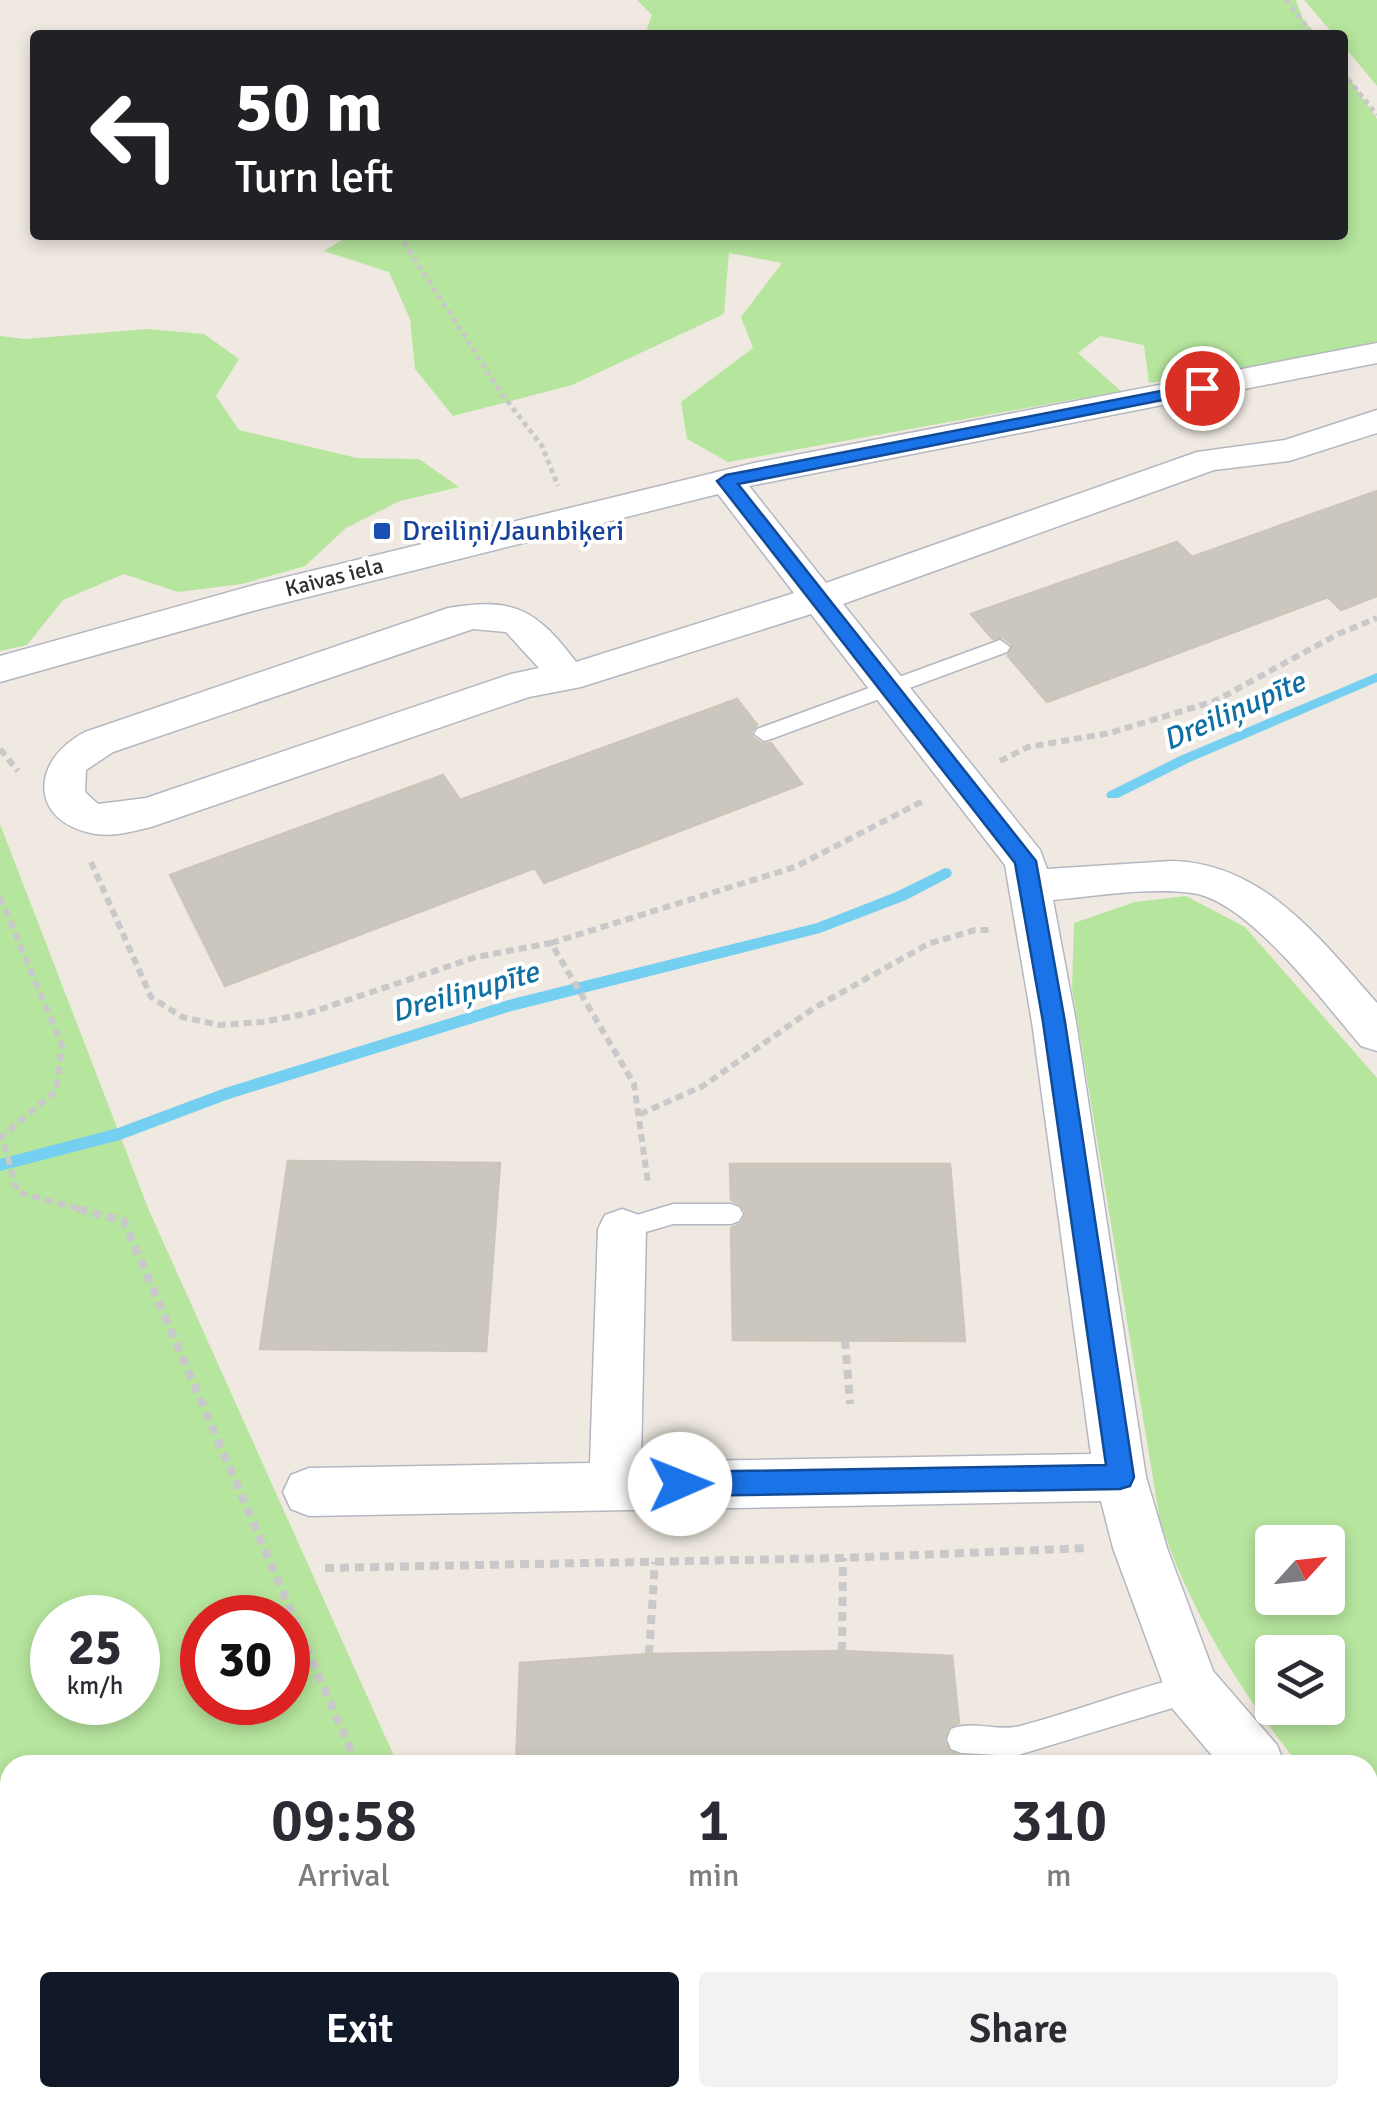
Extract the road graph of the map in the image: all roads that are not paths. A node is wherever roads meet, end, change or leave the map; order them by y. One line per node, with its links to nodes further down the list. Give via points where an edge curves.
1 (1377, 353): 3 (street, Kaivas iela)
2 (1377, 422): 4 (street, via 1288,450 1209,460)
3 (726, 481): 4 (street); 6 (street, Kaivas iela, via 258,596)
4 (818, 599): 7 (street); 8 (street)
5 (1000, 648): 8 (lane)
6 (0, 669)
7 (567, 678): 7 (street, via 532,628 482,614 99,742 76,754 62,774 62,788 67,802 96,819 150,812 525,684)
8 (889, 688): 9 (lane); 10 (street, via 1019,850)
9 (764, 734)
10 (1030, 886): 11 (street, via 1195,877 1226,886 1262,910); 14 (street)
11 (1377, 1033)
12 (731, 1214): 13 (lane, via 673,1214)
13 (622, 1229): 15 (street)
14 (1120, 1477): 15 (street); 17 (street)
15 (615, 1486): 16 (street)
16 (310, 1492)
17 (1192, 1690): 18 (lane, via 1015,1742); 19 (street)
18 (961, 1739)
19 (1248, 1755)

